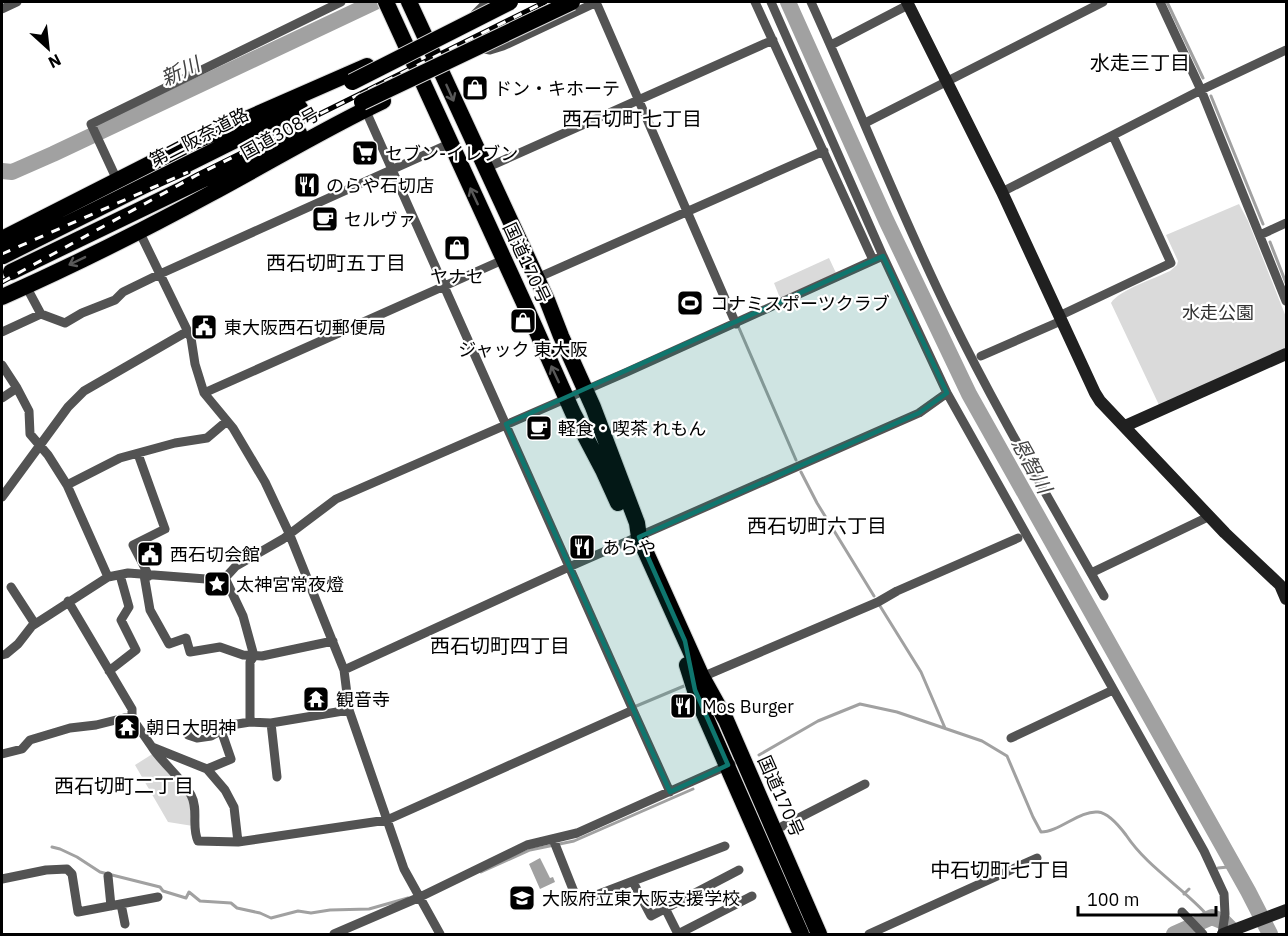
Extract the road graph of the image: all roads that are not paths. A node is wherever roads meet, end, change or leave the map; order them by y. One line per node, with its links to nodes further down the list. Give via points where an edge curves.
1 (17, 2): 17 (street)
2 (341, 2): 38 (street, via 91,124)
3 (387, 2): 22 (highway, 国道170号)
4 (409, 2): 18 (highway, 国道170号)
5 (499, 2): 16 (highway, 国道308号)
6 (510, 2): 22 (highway, bridge)
7 (519, 2): 18 (highway, via 444,39)
8 (574, 2): 21 (highway, 国道308号); 25 (highway, bridge)
9 (596, 2): 21 (street, via 503,45 490,50); 29 (street)
10 (755, 2): 19 (street)
11 (771, 2): 45 (street)
12 (811, 2): 20 (street)
13 (1103, 2): 26 (street)
14 (1160, 2): 27 (street)
15 (907, 3): 20 (street); 26 (street)
16 (481, 8): 18 (highway, 国道308号)
17 (2, 9)
18 (426, 38): 22 (highway, 国道308号); 24 (highway, 国道170号)
19 (773, 39): 29 (street); 35 (street)
20 (831, 45): 80 (street, via 949,313)
21 (480, 48): 24 (highway, 国道308号)
22 (409, 50): 25 (highway, 国道170号); 28 (highway, 国道308号); 28 (highway, 第二阪奈道路, bridge, via 3,256 108,194)
23 (1287, 50): 27 (street)
24 (440, 69): 25 (highway, 国道308号); 36 (highway, 国道170号, one-way to 36)
25 (422, 76): 30 (highway, 国道308号, via 408,89); 32 (highway, bridge, via 11,272 125,228); 34 (highway, 国道170号)
26 (946, 81): 31 (street); 39 (street)
27 (1201, 90): 33 (street); 43 (street)
28 (303, 96): 38 (highway, 国道308号, via 187,145)
29 (638, 99): 36 (street); 40 (street)
30 (364, 109): 32 (highway, 国道308号); 37 (street)
31 (869, 121)
32 (319, 133): 42 (highway, 国道308号)
33 (1113, 136): 39 (street); 55 (street, via 1171,263)
34 (451, 143): 37 (street); 46 (highway, 国道170号, one-way to 34)
35 (824, 151): 40 (street); 47 (street)
36 (486, 168): 49 (highway, 国道170号)
37 (393, 169): 48 (street); 50 (street)
38 (117, 180): 44 (highway, 国道308号)
39 (1002, 192): 55 (street)
40 (687, 213): 49 (street); 56 (street)
41 (1287, 223): 43 (street)
42 (139, 231): 48 (street); 51 (highway, 国道308号, one-way to 51)
43 (1260, 235): 53 (street)
44 (2, 239)
45 (883, 256): 47 (street); 65 (street)
46 (505, 260): 50 (street); 67 (highway, 国道170号, one-way to 46)
47 (873, 260): 56 (street)
48 (160, 274): 54 (street, via 64,323); 57 (street)
49 (537, 278): 63 (highway, 国道170号)
50 (445, 285): 64 (street); 69 (street)
51 (26, 286): 52 (highway, 国道308号); 54 (street)
52 (2, 297)
53 (1287, 301)
54 (41, 314): 58 (street)
55 (1060, 319): 60 (street); 70 (street, via 1095,393)
56 (736, 324): 63 (street)
57 (188, 331): 64 (street); 71 (street, via 84,391)
58 (2, 332)
59 (1287, 354): 70 (street)
60 (981, 356)
61 (2, 365): 62 (street)
62 (17, 388): 66 (street); 71 (street, via 29,411 30,434)
63 (585, 390): 67 (street); 77 (highway, 国道170号)
64 (204, 393): 68 (street)
65 (947, 393): 77 (street, via 919,413); 97 (street)
66 (2, 398)
67 (566, 398): 69 (street); 77 (highway, 国道170号, via 629,527)
68 (227, 421): 72 (street, via 207,438); 76 (street, via 265,482)
69 (506, 424): 76 (street, via 336,498); 79 (street)
70 (1125, 426): 75 (street)
71 (39, 446): 73 (street); 74 (street)
72 (138, 454): 73 (street, via 120,458); 82 (street, via 165,529 133,545)
73 (67, 485): 83 (street)
74 (2, 497)
75 (1209, 516): 80 (street); 87 (street, via 1280,585)
76 (289, 533): 84 (street, via 236,566); 90 (street)
77 (639, 537): 79 (street); 91 (highway, 国道170号)
78 (1018, 538): 96 (street)
79 (569, 567): 94 (street); 99 (street)
80 (1091, 573): 86 (street)
81 (120, 575): 82 (street); 83 (street); 95 (street, via 129,607 121,620 136,650)
82 (146, 575): 84 (street); 93 (street, via 150,610 169,644 186,638 190,652 220,647)
83 (108, 577): 88 (street)
84 (225, 578): 93 (street, via 243,616)
85 (11, 587): 89 (street)
86 (1104, 596)
87 (1287, 599)
88 (68, 602): 89 (street); 95 (street)
89 (35, 624): 92 (street)
90 (333, 641): 93 (street); 94 (street)
91 (685, 641): 96 (highway, via 700,653); 108 (highway, via 692,681)
92 (2, 655)
93 (254, 656): 101 (street, via 250,662)
94 (344, 670): 98 (street)
95 (109, 671): 100 (street, via 132,709)
96 (707, 675): 108 (highway, 国道170号, via 717,724); 114 (highway); 137 (highway, 国道170号)
97 (1113, 690): 105 (street); 140 (street, via 1224,894)
98 (349, 710): 102 (street); 113 (street)
99 (633, 711): 112 (street); 113 (street)
100 (132, 718): 106 (street); 107 (street, via 70,728 30,740 22,749)
101 (250, 722): 102 (street); 103 (street)
102 (271, 723): 110 (street)
103 (221, 730): 104 (street, via 211,736); 109 (street, via 231,759)
104 (188, 735)
105 (1011, 738)
106 (152, 747): 109 (street); 116 (street, via 190,794 196,807 198,841)
107 (2, 754)
108 (731, 764): 112 (street); 135 (highway); 136 (highway, 国道170号)
109 (207, 769): 116 (street, via 234,807)
110 (277, 777)
111 (865, 784): 114 (street)
112 (670, 792): 115 (street, via 577,833)
113 (387, 819): 116 (street); 125 (street, via 404,869)
114 (783, 826): 138 (highway)
115 (553, 839): 122 (street, via 578,902); 125 (street, via 527,845)
116 (238, 842)
117 (725, 846): 122 (street)
118 (1037, 858): 139 (street)
119 (739, 870): 127 (street)
120 (108, 876): 126 (street)
121 (2, 879): 126 (street, via 67,869 72,873 78,912)
122 (633, 882): 127 (street, via 651,916)
123 (752, 896): 134 (street)
124 (158, 897): 126 (street)
125 (420, 897): 132 (street); 133 (street)
126 (116, 905): 130 (street)
127 (665, 908): 134 (street)
128 (1285, 910): 140 (street)
129 (1182, 912): 131 (street)
130 (125, 924)
131 (1201, 932)
132 (334, 934)
133 (441, 934)
134 (678, 934)
135 (801, 934)
136 (808, 934)
137 (819, 934)
138 (830, 934)
139 (869, 934)
140 (1222, 934)

